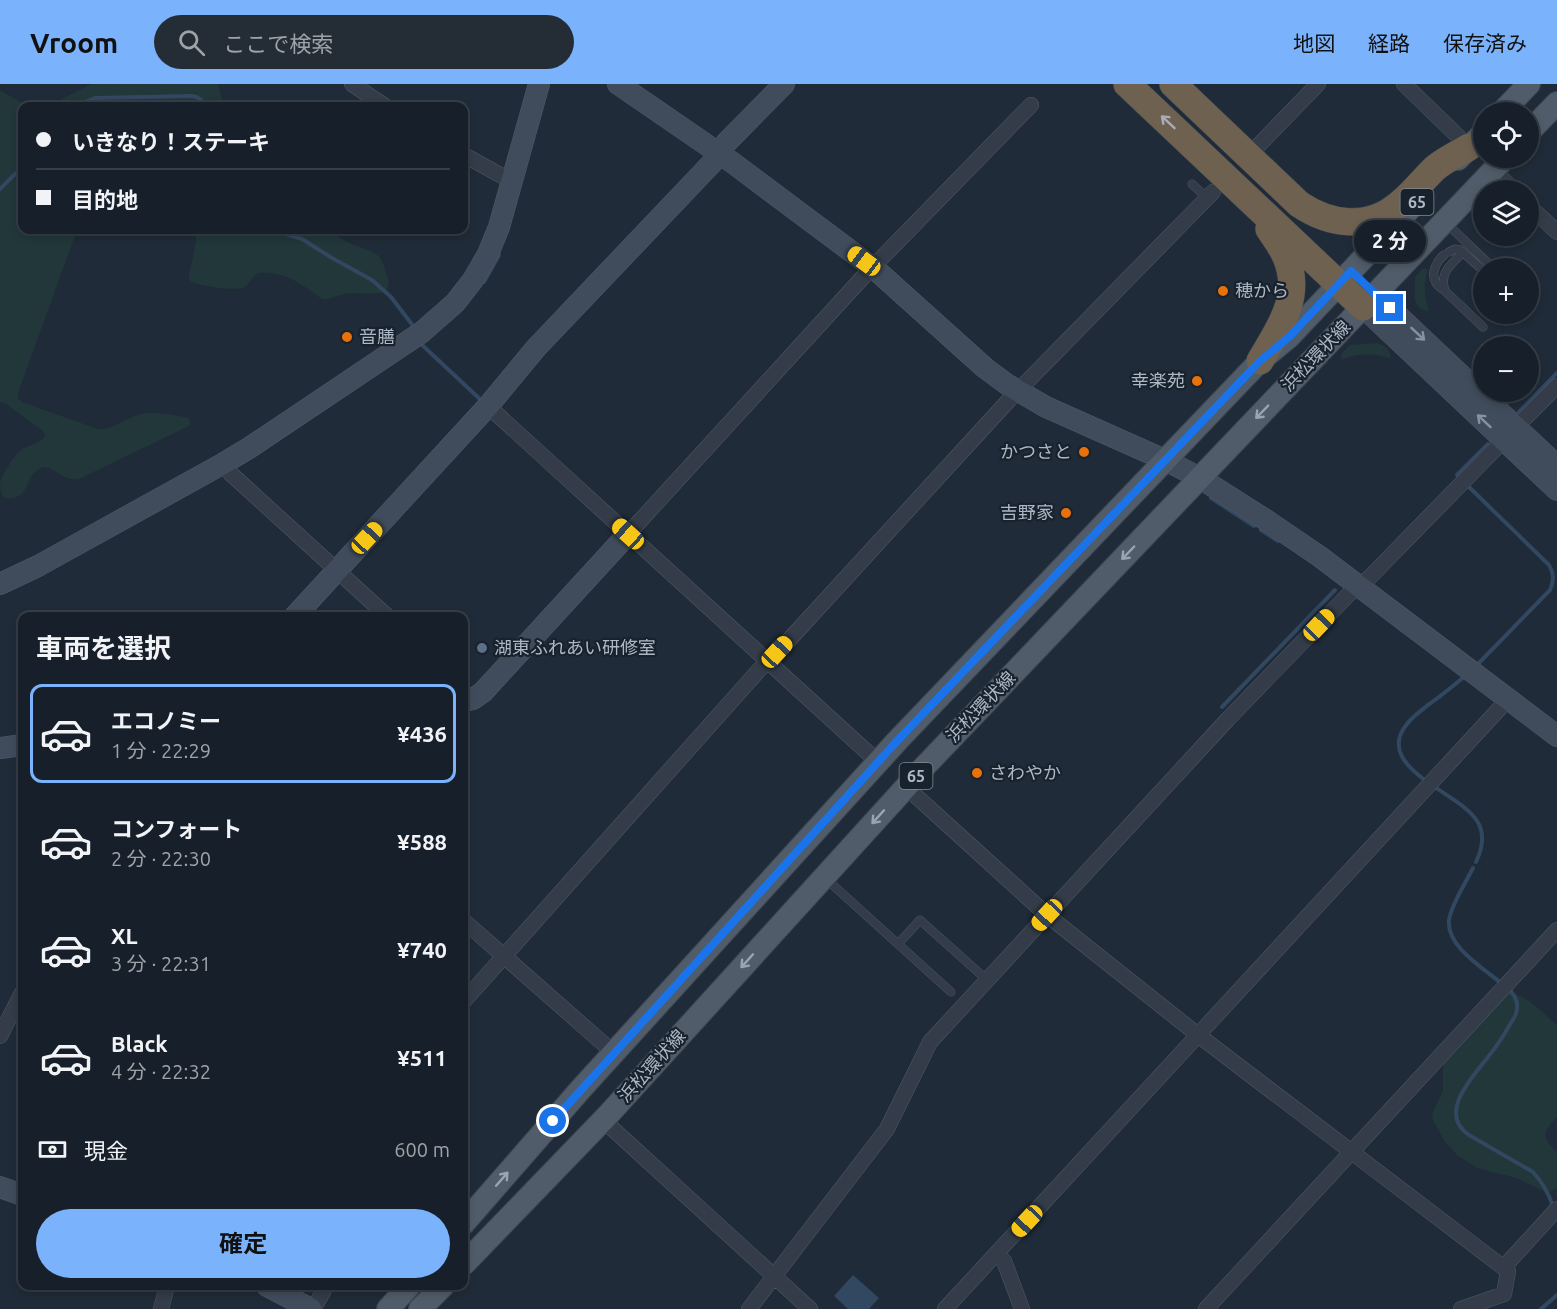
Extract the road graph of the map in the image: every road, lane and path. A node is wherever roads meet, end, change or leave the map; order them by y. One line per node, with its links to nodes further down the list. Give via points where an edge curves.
1 (352, 84): 10 (street)
2 (539, 84): 22 (street)
3 (618, 84): 19 (street)
4 (784, 84): 19 (street)
5 (1127, 84): 25 (highway, one-way to 5)
6 (1172, 84): 16 (highway, via 1299,204 1334,221 1360,222 1385,214 1406,199 1436,167); 33 (highway, via 1196,124)
7 (1318, 84): 18 (street)
8 (1404, 84): 15 (street)
9 (1529, 84): 11 (main road)
10 (379, 102)
11 (1512, 102)
12 (1557, 103): 14 (main road)
13 (1031, 105): 32 (street)
14 (1539, 122)
15 (1473, 137)
16 (1473, 141)
17 (1473, 142): 33 (main road, 浜松環状線 / 65)
18 (1256, 148)
19 (719, 153): 32 (street); 40 (street, via 536,348)
20 (468, 157): 22 (street)
21 (1495, 168): 27 (main road, 浜松環状線 / 65)
22 (513, 180): 43 (street, via 488,254 469,286 444,313 422,332)
23 (1192, 184): 24 (lane)
24 (1210, 195): 39 (street)
25 (1248, 198): 33 (highway); 37 (highway, via 1280,245 1292,285 1287,312)
26 (1539, 215): 28 (street)
27 (1444, 221): 30 (lane); 35 (main road, 浜松環状線 / 65)
28 (1557, 232)
29 (1463, 252): 31 (lane); 34 (lane, via 1443,276); 34 (lane, via 1455,249 1439,259 1434,276)
30 (1483, 258)
31 (1473, 261)
32 (873, 268): 39 (street, via 985,368); 47 (street)
33 (1345, 278): 35 (highway); 37 (main road, 浜松環状線 / 65, via 1289,337)
34 (1445, 291): 36 (lane)
35 (1369, 300): 41 (street); 45 (main road, 浜松環状線 / 65, one-way to 45)
36 (1483, 327)
37 (1260, 361): 42 (main road, 浜松環状線 / 65)
38 (1557, 386): 41 (street)
39 (1018, 392): 42 (street); 53 (street)
40 (488, 406): 47 (street); 48 (street)
41 (1510, 434): 44 (street); 46 (street); 50 (street)
42 (1165, 460): 45 (street); 59 (main road, 浜松環状線 / 65)
43 (224, 464): 48 (street); 49 (street)
44 (1557, 466)
45 (1200, 478): 50 (street); 60 (main road, 浜松環状線 / 65, one-way to 60)
46 (1557, 490)
47 (628, 534): 53 (street); 54 (street, via 483,692)
48 (337, 571): 51 (street); 52 (street)
49 (0, 584)
50 (1359, 586): 55 (street); 62 (street, via 1228,719)
51 (299, 612)
52 (383, 612)
53 (768, 661): 59 (street); 66 (street)
54 (468, 695)
55 (1508, 698): 56 (street); 71 (street)
56 (1555, 731)
57 (18, 746): 58 (street)
58 (0, 748)
59 (878, 762): 73 (main road, 浜松環状線 / 65)
60 (906, 787): 61 (main road, 浜松環状線 / 65, one-way to 61); 62 (street)
61 (824, 877): 65 (lane); 74 (main road, 浜松環状線 / 65, one-way to 74)
62 (1047, 915): 67 (street); 71 (street)
63 (468, 924): 66 (street)
64 (1557, 930): 75 (street)
65 (898, 944): 67 (lane, via 920,920); 68 (lane)
66 (504, 956): 69 (street); 73 (street)
67 (987, 980): 83 (street, via 930,1042 887,1129)
68 (951, 992)
69 (468, 996)
70 (18, 1001): 72 (street)
71 (1198, 1035): 75 (street); 80 (street)
72 (0, 1036)
73 (614, 1053): 79 (main road, 浜松環状線 / 65, one-way to 73)
74 (603, 1120): 81 (main road, 浜松環状線 / 65); 83 (street)
75 (1351, 1151): 82 (street); 97 (street)
76 (0, 1187): 77 (street)
77 (18, 1194)
78 (1557, 1209): 82 (street)
79 (468, 1218)
80 (996, 1254): 95 (street); 96 (street, via 1004,1261)
81 (468, 1260)
82 (1504, 1267): 98 (street, via 1508,1271 1504,1294)
83 (774, 1276): 93 (street); 94 (street)
84 (166, 1290): 89 (street)
85 (275, 1290): 90 (street)
86 (324, 1290): 90 (street)
87 (405, 1290): 91 (main road)
88 (439, 1290): 92 (main road)
89 (161, 1309)
90 (312, 1309)
91 (388, 1309)
92 (420, 1309)
93 (748, 1309)
94 (810, 1309)
95 (945, 1309)
96 (1022, 1309)
97 (1206, 1309)
98 (1461, 1309)

